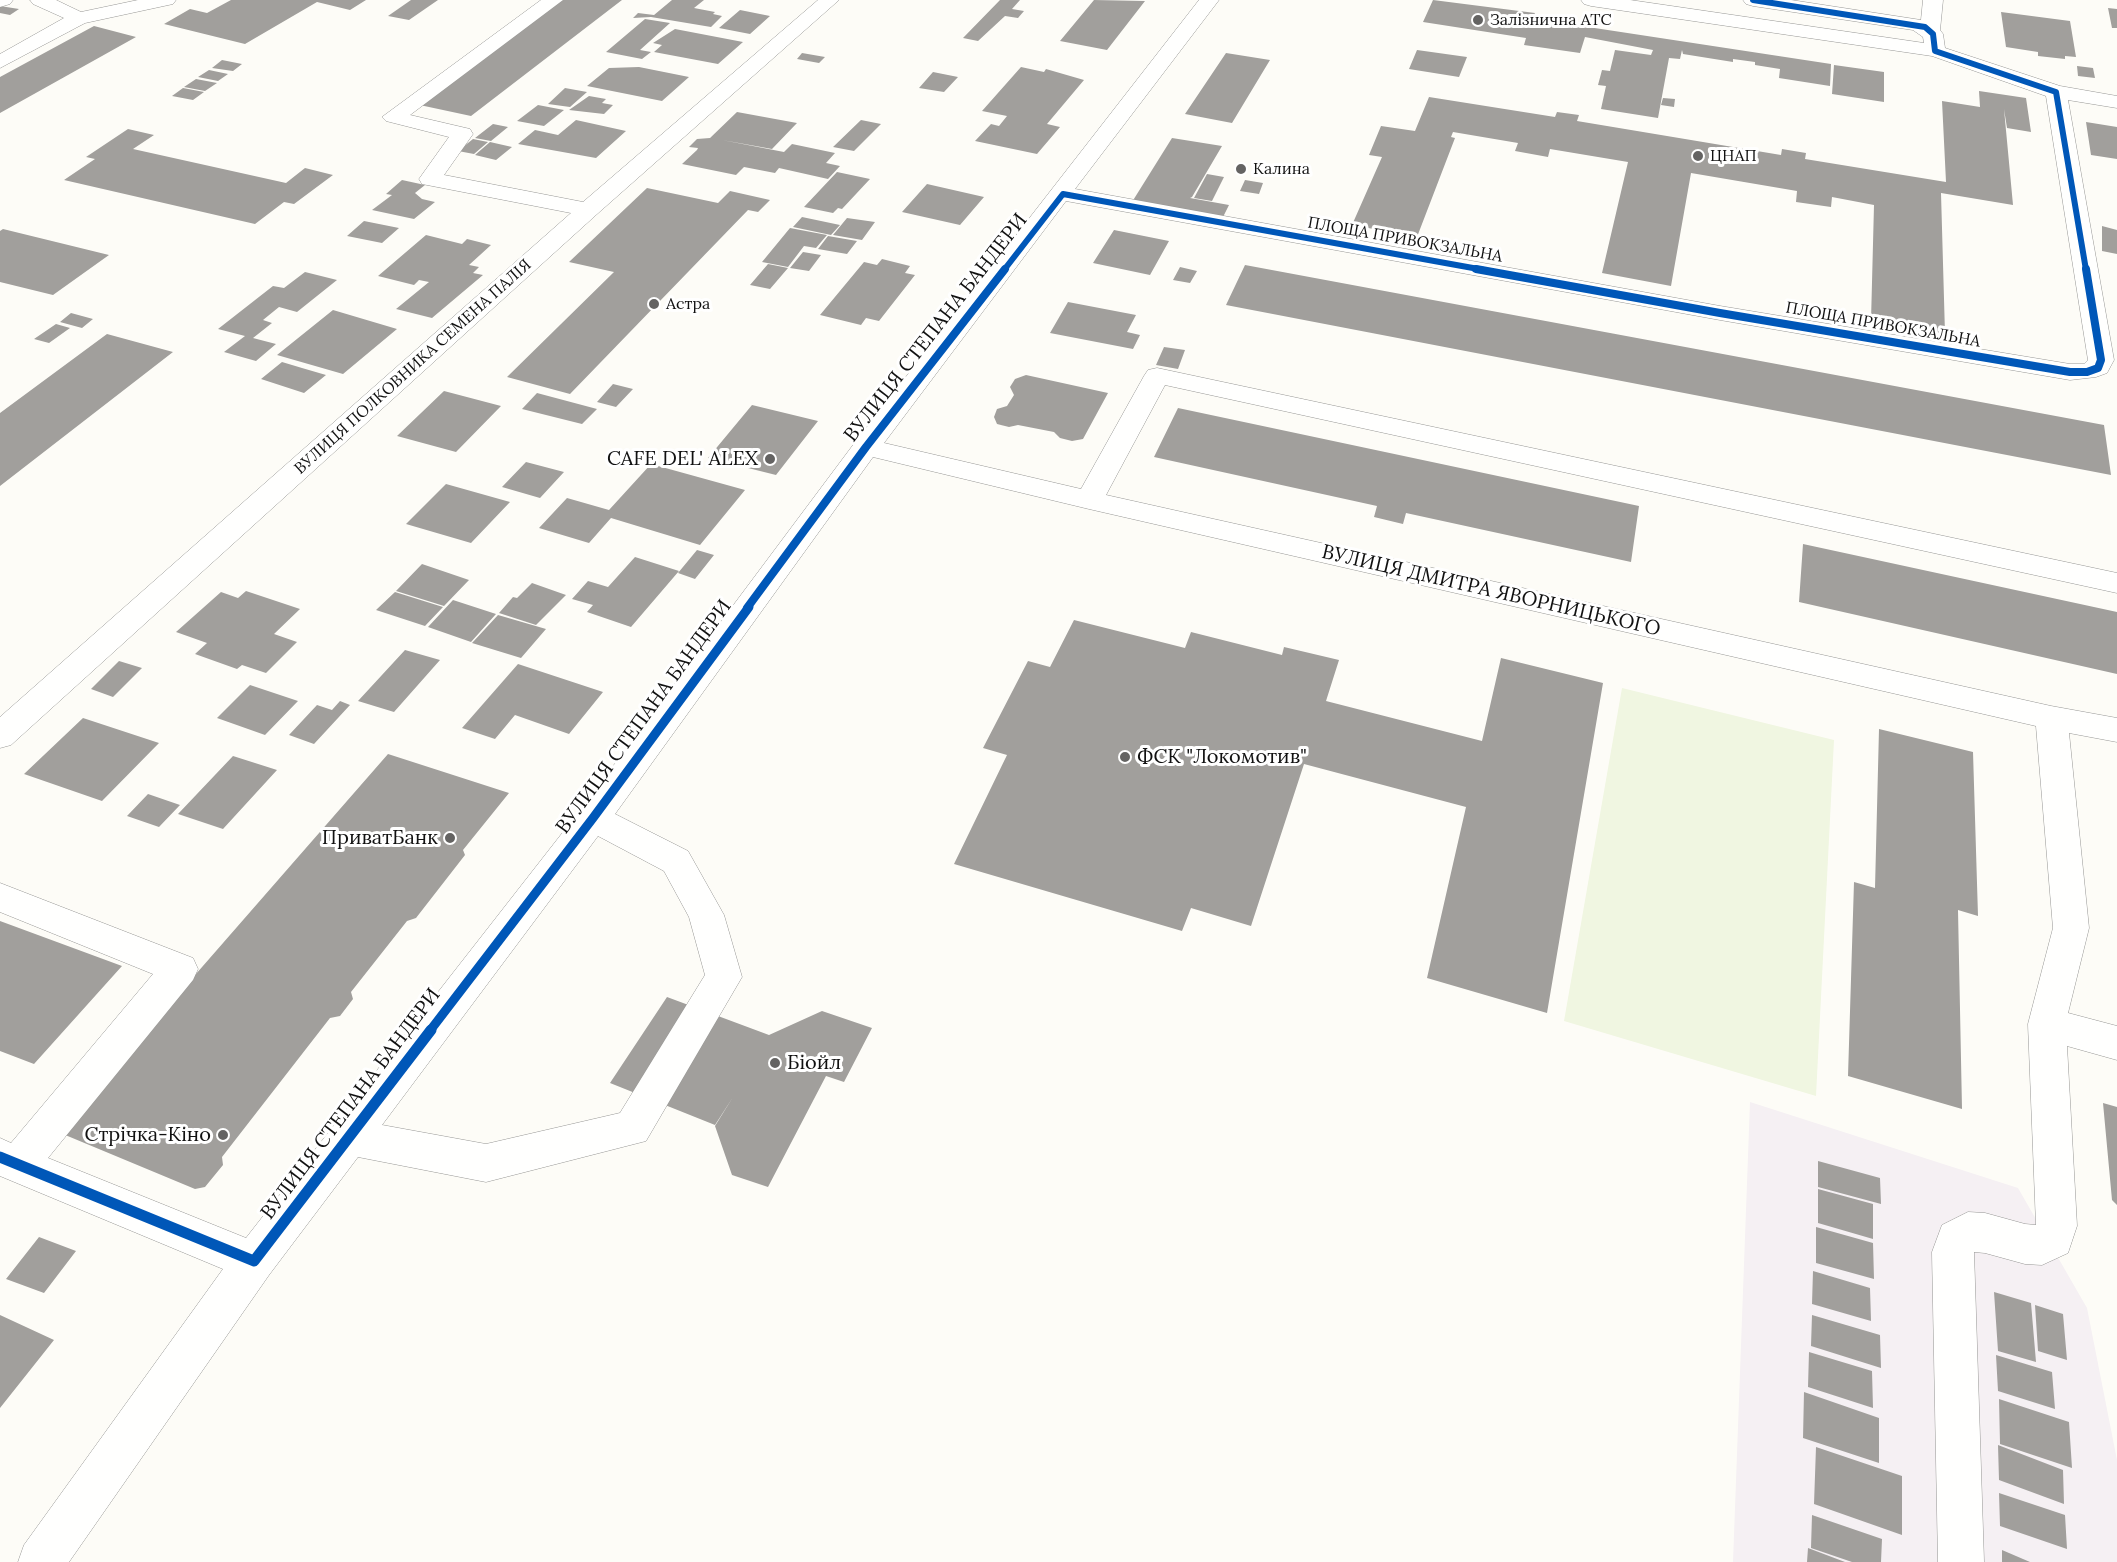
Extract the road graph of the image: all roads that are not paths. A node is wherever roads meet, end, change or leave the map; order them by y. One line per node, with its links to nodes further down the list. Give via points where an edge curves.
1 (40, 0): 9 (street)
2 (166, 0): 9 (street)
3 (553, 0): 16 (street, via 393,117 462,134 430,179)
4 (829, 0): 16 (street, ВУЛИЦЯ ПОЛКОВНИКА СЕМЕНА ПАЛІЯ)
5 (1209, 0): 15 (street, ВУЛИЦЯ СТЕПАНА БАНДЕРИ)
6 (1591, 0): 11 (street)
7 (1753, 0): 10 (street, via 1908,23)
8 (1933, 0): 10 (street)
9 (79, 18): 12 (street)
10 (1930, 30): 11 (street, via 1935,38)
11 (1935, 51): 13 (street)
12 (0, 62)
13 (2056, 92): 14 (street); 15 (street, ПЛОЩА ПРИВОКЗАЛЬНА, via 2101,360 2098,368 2087,372 1720,313)
14 (2117, 102)
15 (1063, 194): 17 (street, ВУЛИЦЯ СТЕПАНА БАНДЕРИ)
16 (588, 210): 22 (street, ВУЛИЦЯ ПОЛКОВНИКА СЕМЕНА ПАЛІЯ)
17 (866, 447): 18 (street, ВУЛИЦЯ ДМИТРА ЯВОРНИЦЬКОГО); 23 (street, ВУЛИЦЯ СТЕПАНА БАНДЕРИ)
18 (1089, 500): 19 (street, via 1157,376); 20 (street, ВУЛИЦЯ ДМИТРА ЯВОРНИЦЬКОГО)
19 (2117, 583)
20 (2051, 718): 21 (street, ВУЛИЦЯ ДМИТРА ЯВОРНИЦЬКОГО); 25 (street, via 2071,928)
21 (2117, 730)
22 (0, 736)
23 (593, 818): 27 (street, ВУЛИЦЯ СТЕПАНА БАНДЕРИ); 27 (street, via 676,861 706,915 724,977 632,1128 486,1163)
24 (0, 897): 28 (street, via 180,969)
25 (2047, 1024): 26 (street); 31 (street, via 2057,1226 2053,1239 2042,1245 2025,1244 1968,1232 1957,1239 1953,1252)
26 (2117, 1043)
27 (348, 1137): 29 (street, ВУЛИЦЯ СТЕПАНА БАНДЕРИ)
28 (9, 1160): 29 (street)
29 (254, 1261): 30 (street, ВУЛИЦЯ СТЕПАНА БАНДЕРИ)
30 (41, 1562)
31 (1961, 1562)

